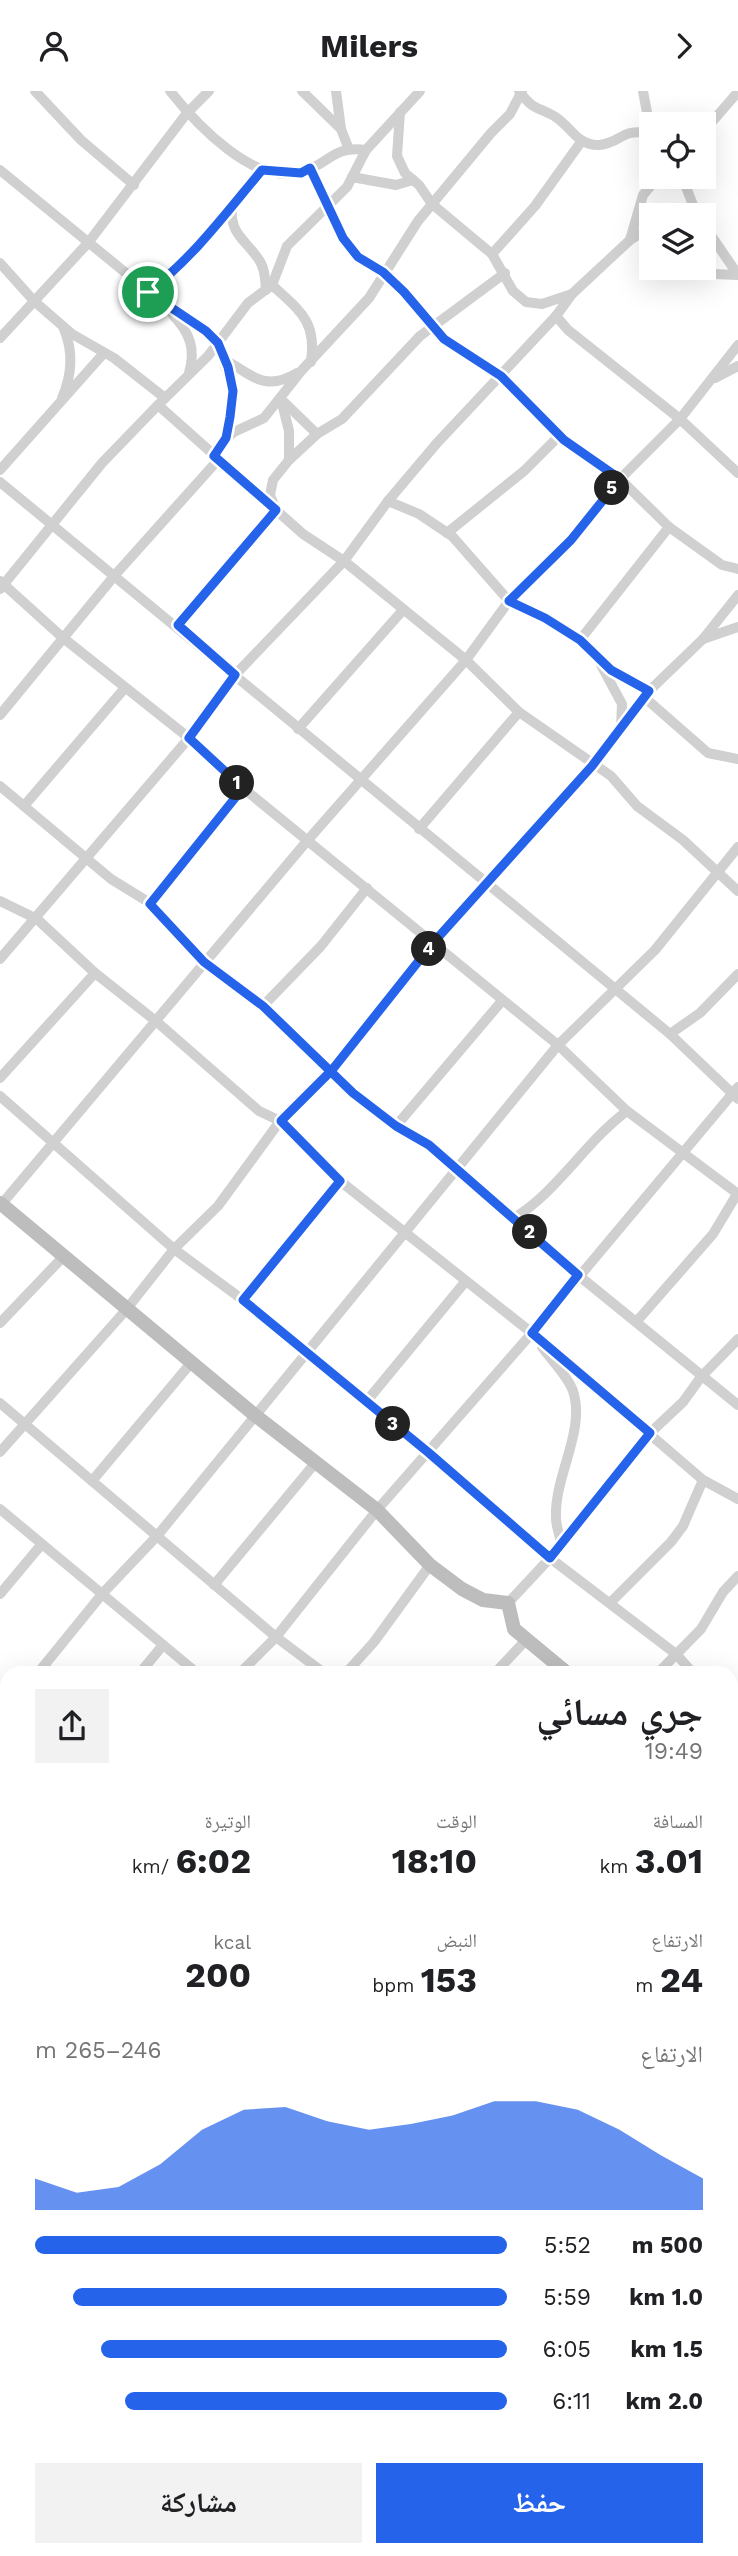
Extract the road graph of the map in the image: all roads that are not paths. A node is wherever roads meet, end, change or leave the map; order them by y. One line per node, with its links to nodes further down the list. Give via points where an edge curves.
1 (35, 91): 24 (street, via 81,140)
2 (170, 91): 12 (street)
3 (209, 91): 12 (street)
4 (302, 91): 14 (street)
5 (337, 91): 14 (street)
6 (420, 91): 10 (street)
7 (643, 91): 11 (street)
8 (520, 92): 16 (street, via 533,108 554,117); 26 (street, via 510,114)
9 (738, 92): 13 (street)
10 (400, 112): 18 (street); 23 (street, via 397,156)
11 (647, 112)
12 (187, 113): 21 (street, via 229,150); 24 (street)
13 (716, 117)
14 (341, 129): 17 (street)
15 (639, 131): 16 (street, via 609,143)
16 (581, 142): 33 (street, via 535,206)
17 (348, 147): 18 (street); 19 (street)
18 (366, 150): 22 (street)
19 (310, 168): 21 (street, via 301,173); 28 (street)
20 (0, 170): 31 (street)
21 (262, 170): 27 (street)
22 (352, 177): 23 (street, via 396,185); 28 (street)
23 (413, 180): 26 (street)
24 (135, 185): 31 (street)
25 (648, 189): 30 (street)
26 (432, 204): 33 (street); 35 (street)
27 (233, 205): 38 (street, via 232,221 239,239 261,264); 39 (street, via 217,227)
28 (328, 206): 35 (street, via 358,257); 38 (street, via 288,246)
29 (639, 234): 30 (street)
30 (630, 240): 40 (street)
31 (88, 243): 39 (street); 41 (street)
32 (716, 243): 37 (street, via 738,275)
33 (492, 254): 36 (street)
34 (0, 264): 41 (street)
35 (383, 272): 44 (street); 51 (street, via 369,298)
36 (505, 273): 40 (street, via 513,291 526,302 542,304); 44 (street)
37 (716, 274)
38 (269, 287): 47 (street, via 248,303); 51 (street, via 311,326 314,342)
39 (148, 292): 42 (street)
40 (572, 294): 43 (street)
41 (34, 301): 45 (street); 46 (street)
42 (164, 305): 47 (street); 54 (street, via 191,340 194,355)
43 (556, 316): 53 (street); 59 (street)
44 (433, 325): 53 (street, via 460,351); 60 (street, via 389,365 342,419)
45 (63, 327): 49 (street); 58 (street, via 70,343 71,367)
46 (0, 338)
47 (218, 343): 50 (street); 54 (street)
48 (738, 345): 55 (street)
49 (104, 353): 57 (street); 58 (street)
50 (224, 359): 51 (street, via 262,382 279,384); 62 (street, via 233,391)
51 (307, 366): 56 (street)
52 (738, 366): 55 (street)
53 (501, 376): 61 (street); 69 (street)
54 (187, 377): 57 (street)
55 (704, 385): 59 (street)
56 (281, 399): 60 (street); 62 (street, via 264,418); 64 (street, via 289,431)
57 (161, 401): 63 (street); 71 (street, via 102,463)
58 (59, 405): 66 (street)
59 (680, 419): 65 (street); 67 (street)
60 (317, 434): 64 (street)
61 (560, 435): 67 (street); 73 (street, via 524,471)
62 (226, 438): 63 (street)
63 (216, 458): 70 (street); 76 (street)
64 (289, 460): 70 (street, via 274,479 270,495)
65 (736, 467)
66 (0, 470)
67 (620, 479): 72 (street); 79 (street, via 571,540)
68 (0, 482): 71 (street)
69 (387, 501): 73 (street, via 419,514); 74 (street)
70 (276, 510): 74 (street); 81 (street)
71 (54, 526): 76 (street); 77 (street)
72 (669, 527): 75 (street, via 722,565); 85 (street)
73 (447, 533): 79 (street)
74 (344, 561): 80 (street); 88 (street)
75 (738, 569)
76 (115, 575): 81 (street); 83 (street)
77 (1, 585): 83 (street)
78 (738, 595): 84 (street)
79 (509, 601): 85 (street); 87 (street)
80 (402, 610): 87 (street); 94 (street)
81 (178, 625): 88 (street)
82 (738, 627): 84 (street)
83 (62, 637): 89 (street); 92 (street)
84 (703, 639): 90 (street)
85 (580, 640): 86 (street)
86 (595, 654): 90 (street); 93 (street, via 622,704)
87 (466, 660): 91 (street); 98 (street)
88 (235, 675): 94 (street); 95 (street)
89 (124, 689): 95 (street); 101 (street)
90 (646, 694): 93 (street); 96 (street, via 708,753)
91 (519, 712): 97 (street); 102 (street)
92 (0, 715)
93 (621, 727): 97 (street)
94 (298, 729): 98 (street)
95 (189, 738): 100 (street); 105 (street)
96 (738, 759)
97 (592, 766): 106 (street, via 611,776 637,806); 107 (street)
98 (361, 779): 102 (street); 103 (street)
99 (0, 786): 101 (street)
100 (243, 788): 103 (street); 111 (street)
101 (24, 806): 105 (street)
102 (419, 829): 107 (street)
103 (307, 841): 108 (street); 115 (street)
104 (738, 847): 106 (street)
105 (86, 858): 111 (street); 112 (street)
106 (719, 874): 109 (street); 118 (street, via 655,950)
107 (486, 885): 113 (street); 118 (street)
108 (367, 888): 113 (street); 120 (street, via 321,946)
109 (738, 891)
110 (0, 901): 112 (street)
111 (150, 904): 115 (street)
112 (37, 919): 114 (street); 116 (street)
113 (433, 943): 119 (street); 124 (street)
114 (0, 959)
115 (204, 962): 120 (street); 121 (street)
116 (95, 973): 121 (street); 125 (street)
117 (738, 974): 122 (street)
118 (614, 990): 122 (street); 123 (street)
119 (501, 1002): 123 (street); 130 (street)
120 (263, 1006): 124 (street, via 310,1055)
121 (157, 1022): 129 (street, via 259,1111); 131 (street)
122 (670, 1034): 126 (street)
123 (558, 1045): 128 (street); 133 (street)
124 (332, 1070): 129 (street); 130 (street)
125 (0, 1078)
126 (735, 1093): 132 (street)
127 (0, 1096): 131 (street)
128 (627, 1111): 132 (street); 137 (street, via 603,1129 531,1208)
129 (281, 1121): 134 (street); 139 (street, via 218,1206)
130 (396, 1126): 133 (street)
131 (53, 1143): 136 (street); 139 (street)
132 (684, 1152): 135 (street); 141 (street)
133 (456, 1168): 137 (street); 138 (street)
134 (340, 1181): 138 (street); 143 (street)
135 (738, 1194): 145 (street, via 713,1234)
136 (0, 1205): 140 (street)
137 (512, 1219): 141 (street)
138 (404, 1230): 142 (street); 149 (street)
139 (174, 1249): 143 (street); 144 (street)
140 (62, 1257): 144 (street); 146 (street)
141 (578, 1275): 145 (street); 147 (street)
142 (465, 1282): 147 (street); 152 (street)
143 (243, 1300): 149 (street)
144 (126, 1310): 150 (street); 156 (street)
145 (636, 1321): 151 (street)
146 (0, 1323)
147 (532, 1333): 157 (street); 159 (street); 167 (street, via 572,1387 576,1404 556,1518)
148 (738, 1339): 151 (street)
149 (304, 1353): 152 (street); 155 (street)
150 (191, 1363): 155 (street); 162 (street)
151 (701, 1377): 154 (street); 157 (street, via 683,1402)
152 (366, 1402): 159 (street)
153 (0, 1403): 156 (street)
154 (738, 1405)
155 (256, 1416): 160 (street); 166 (street)
156 (24, 1423): 158 (street); 162 (street)
157 (650, 1433): 161 (street); 167 (street)
158 (0, 1452)
159 (429, 1453): 165 (street); 169 (street)
160 (316, 1462): 165 (street); 172 (street)
161 (702, 1480): 163 (street); 176 (street, via 683,1526)
162 (92, 1481): 166 (street)
163 (738, 1499)
164 (0, 1509): 168 (street)
165 (377, 1510): 170 (street); 177 (street)
166 (157, 1536): 172 (street); 173 (street)
167 (561, 1544): 169 (street)
168 (41, 1545): 173 (street); 174 (street)
169 (550, 1558): 175 (street); 176 (street)
170 (430, 1565): 175 (street, via 483,1600); 186 (street)
171 (738, 1576): 180 (street, via 723,1591 701,1629)
172 (214, 1585): 177 (street)
173 (103, 1593): 179 (street); 181 (street)
174 (0, 1594)
175 (509, 1603): 178 (street, via 514,1629)
176 (610, 1603): 180 (street)
177 (276, 1637): 184 (street); 185 (street)
178 (525, 1641): 187 (street); 188 (street)
179 (163, 1645): 182 (street); 183 (street)
180 (676, 1654): 189 (street); 190 (street)
181 (44, 1666)
182 (146, 1666)
183 (188, 1666)
184 (247, 1666)
185 (315, 1666)
186 (352, 1666)
187 (502, 1666)
188 (556, 1666)
189 (665, 1666)
190 (687, 1666)

